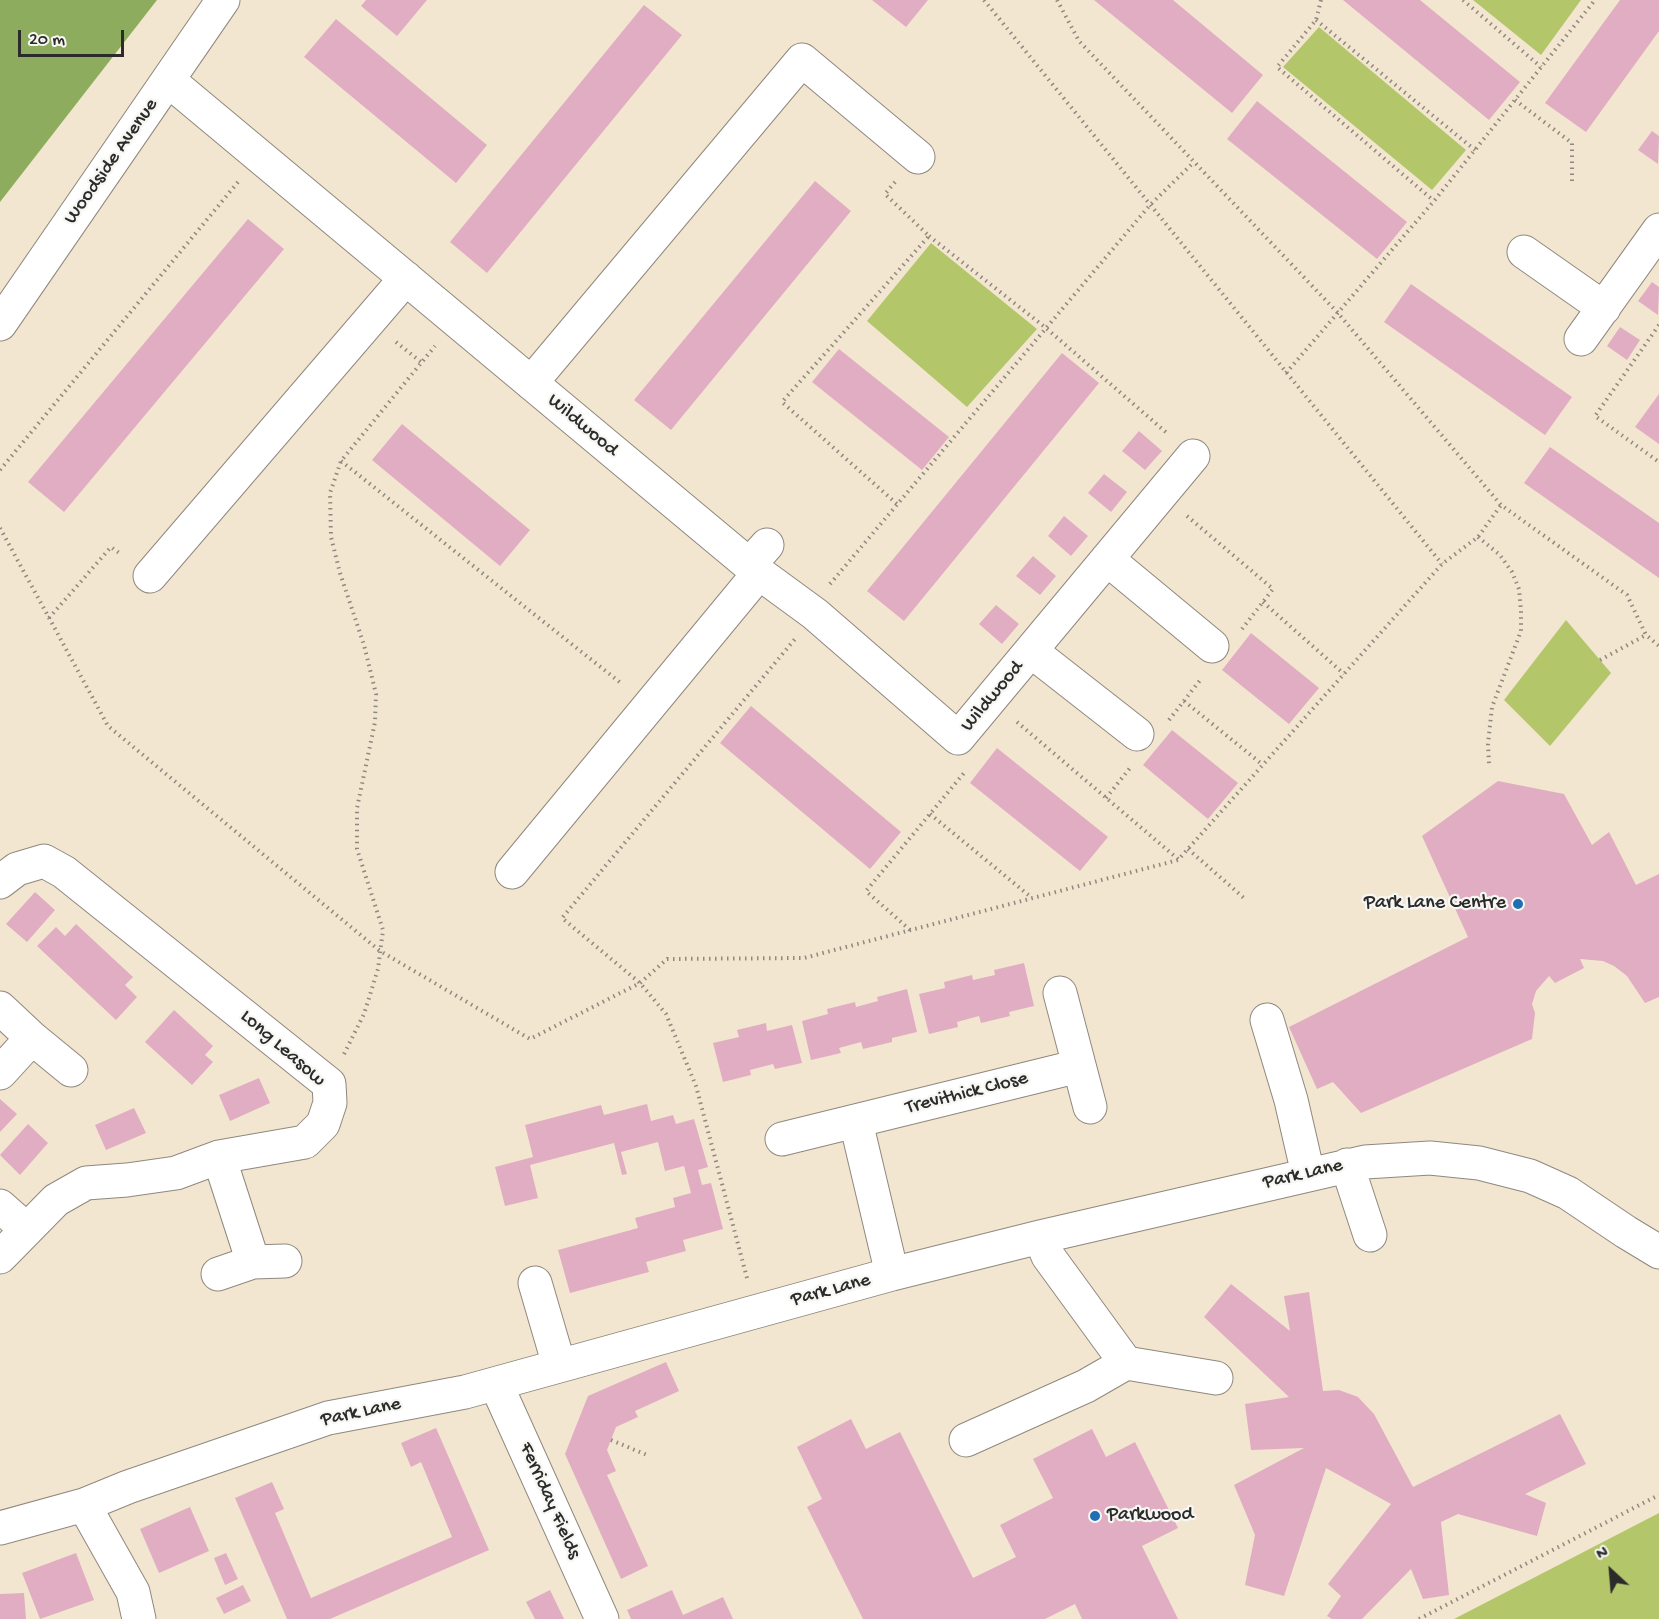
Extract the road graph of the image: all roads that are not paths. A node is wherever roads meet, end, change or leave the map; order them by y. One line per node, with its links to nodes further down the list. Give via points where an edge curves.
1 (223, 0): 2 (street, Woodside Avenue)
2 (168, 80): 6 (street, Wildwood); 8 (street, Woodside Avenue)
3 (918, 157): 10 (street, via 802,60)
4 (1659, 230): 7 (street)
5 (1524, 252): 7 (street)
6 (406, 278): 10 (street, Wildwood); 14 (street)
7 (1604, 308): 9 (street)
8 (0, 324)
9 (1581, 339)
10 (531, 383): 13 (street, Wildwood)
11 (1193, 456): 12 (street, Wildwood)
12 (1107, 559): 15 (street); 16 (street, Wildwood)
13 (758, 561): 16 (street, Wildwood, via 958,738); 18 (street, via 649,706)
14 (150, 576)
15 (1212, 646)
16 (1031, 651): 17 (street)
17 (1137, 734)
18 (512, 872)
19 (0, 882): 30 (street, Long Leasow, via 17,869 44,861 64,872 329,1084 330,1103 323,1124 305,1143)
20 (1060, 993): 24 (street)
21 (0, 1008): 23 (street)
22 (1267, 1020): 32 (street)
23 (32, 1038): 25 (street); 26 (street)
24 (1079, 1066): 27 (street); 28 (street, Trevithick Close)
25 (71, 1070)
26 (0, 1073)
27 (1090, 1107)
28 (856, 1122): 29 (street, Trevithick Close); 40 (street)
29 (782, 1139)
30 (219, 1157): 34 (street, Long Leasow, via 176,1173 86,1183 56,1200); 39 (street, via 269,1261)
31 (1347, 1165): 32 (street, Park Lane); 35 (street); 37 (street, Park Lane, via 1430,1158 1479,1163 1530,1176 1611,1207 1626,1233)
32 (1308, 1174): 36 (street, Park Lane)
33 (0, 1206): 34 (street)
34 (27, 1229): 38 (street, Long Leasow)
35 (1370, 1235)
36 (1040, 1237): 40 (street, Park Lane); 42 (street, via 1048,1256)
37 (1659, 1252)
38 (0, 1257)
39 (218, 1274)
40 (892, 1274): 43 (street, Park Lane)
41 (535, 1283): 43 (street)
42 (1126, 1363): 44 (street); 46 (street, via 1086,1386)
43 (559, 1365): 45 (street, Park Lane)
44 (1216, 1378)
45 (496, 1384): 47 (street, Park Lane, via 328,1418); 50 (street, Ferriday Fields)
46 (966, 1440)
47 (84, 1505): 48 (street, Park Lane); 49 (street, via 133,1592)
48 (0, 1528)
49 (139, 1619)
50 (602, 1619)

